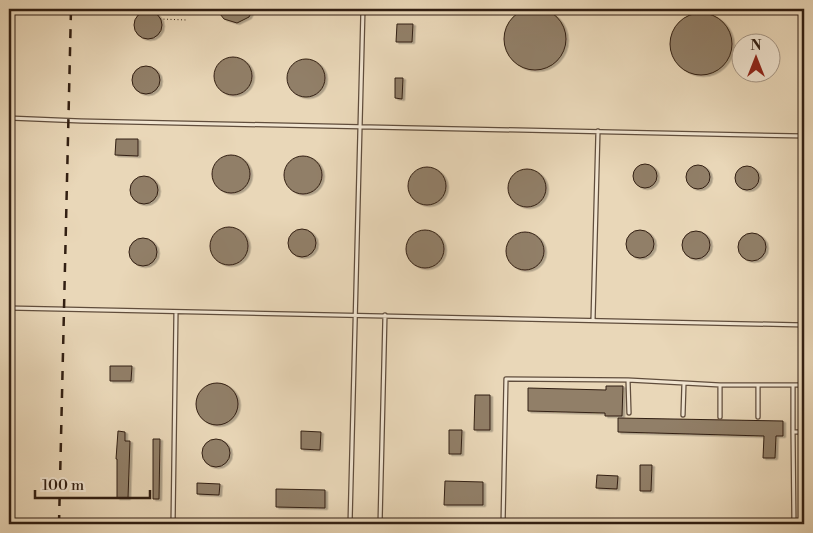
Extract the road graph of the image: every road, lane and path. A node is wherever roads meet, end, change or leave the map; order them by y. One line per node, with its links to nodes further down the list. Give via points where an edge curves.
1 (363, 9): 5 (lane)
2 (160, 19): 3 (path)
3 (187, 20)
4 (9, 118): 5 (lane)
5 (360, 126): 6 (lane); 10 (lane)
6 (598, 131): 7 (lane); 12 (lane)
7 (804, 136)
8 (9, 308): 9 (lane)
9 (176, 312): 10 (lane); 26 (lane)
10 (356, 315): 11 (lane); 27 (lane)
11 (386, 315): 12 (lane); 28 (lane)
12 (593, 320): 13 (lane)
13 (804, 325)
14 (628, 380): 15 (lane); 20 (lane); 29 (lane, via 506,379)
15 (684, 383): 16 (lane); 21 (lane)
16 (720, 385): 17 (lane); 23 (lane)
17 (758, 385): 18 (lane); 22 (lane)
18 (793, 385): 19 (lane); 24 (lane)
19 (804, 385)
20 (628, 413)
21 (683, 415)
22 (758, 417)
23 (720, 418)
24 (793, 432): 25 (lane); 30 (lane)
25 (804, 432)
26 (173, 524)
27 (350, 524)
28 (380, 524)
29 (502, 524)
30 (794, 524)

